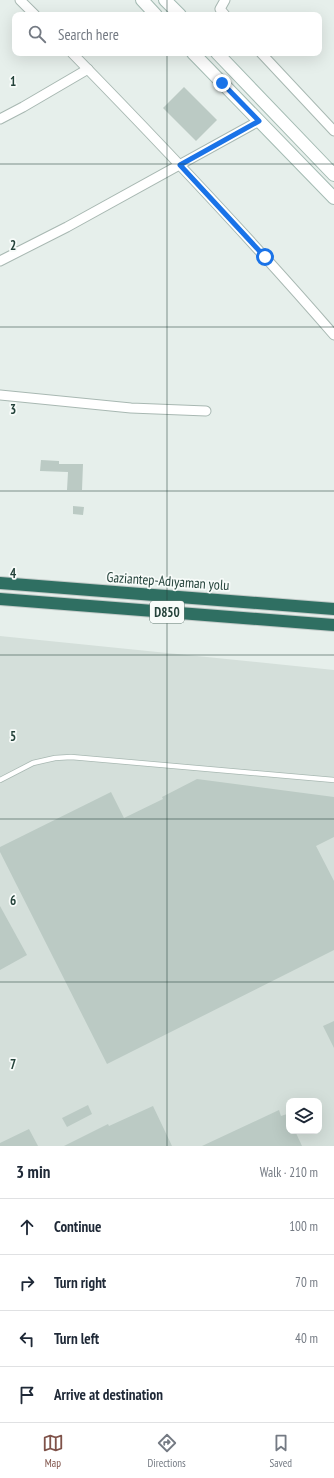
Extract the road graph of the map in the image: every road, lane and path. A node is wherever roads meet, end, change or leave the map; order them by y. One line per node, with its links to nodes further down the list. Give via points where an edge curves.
1 (20, 0): 5 (street)
2 (142, 0): 6 (street)
3 (165, 0): 7 (street)
4 (225, 0): 8 (street, via 220,9)
5 (32, 12)
6 (153, 12)
7 (177, 12)
8 (222, 12)
9 (75, 56): 13 (street)
10 (196, 56): 15 (street)
11 (220, 56): 18 (street)
12 (264, 56): 16 (street)
13 (88, 69): 14 (street); 17 (street)
14 (0, 119)
15 (259, 121): 17 (street); 19 (street)
16 (334, 131)
17 (180, 165): 20 (street); 21 (street)
18 (334, 175)
19 (334, 198)
20 (0, 261)
21 (334, 335)
22 (0, 395): 23 (street, via 131,408)
23 (206, 411)
24 (0, 583): 26 (highway, Gaziantep-Adıyaman yolu / D850)
25 (0, 599): 27 (highway, D850)
26 (334, 609)
27 (334, 625)
28 (0, 780): 29 (lane, via 33,763 71,757)
29 (334, 780)

